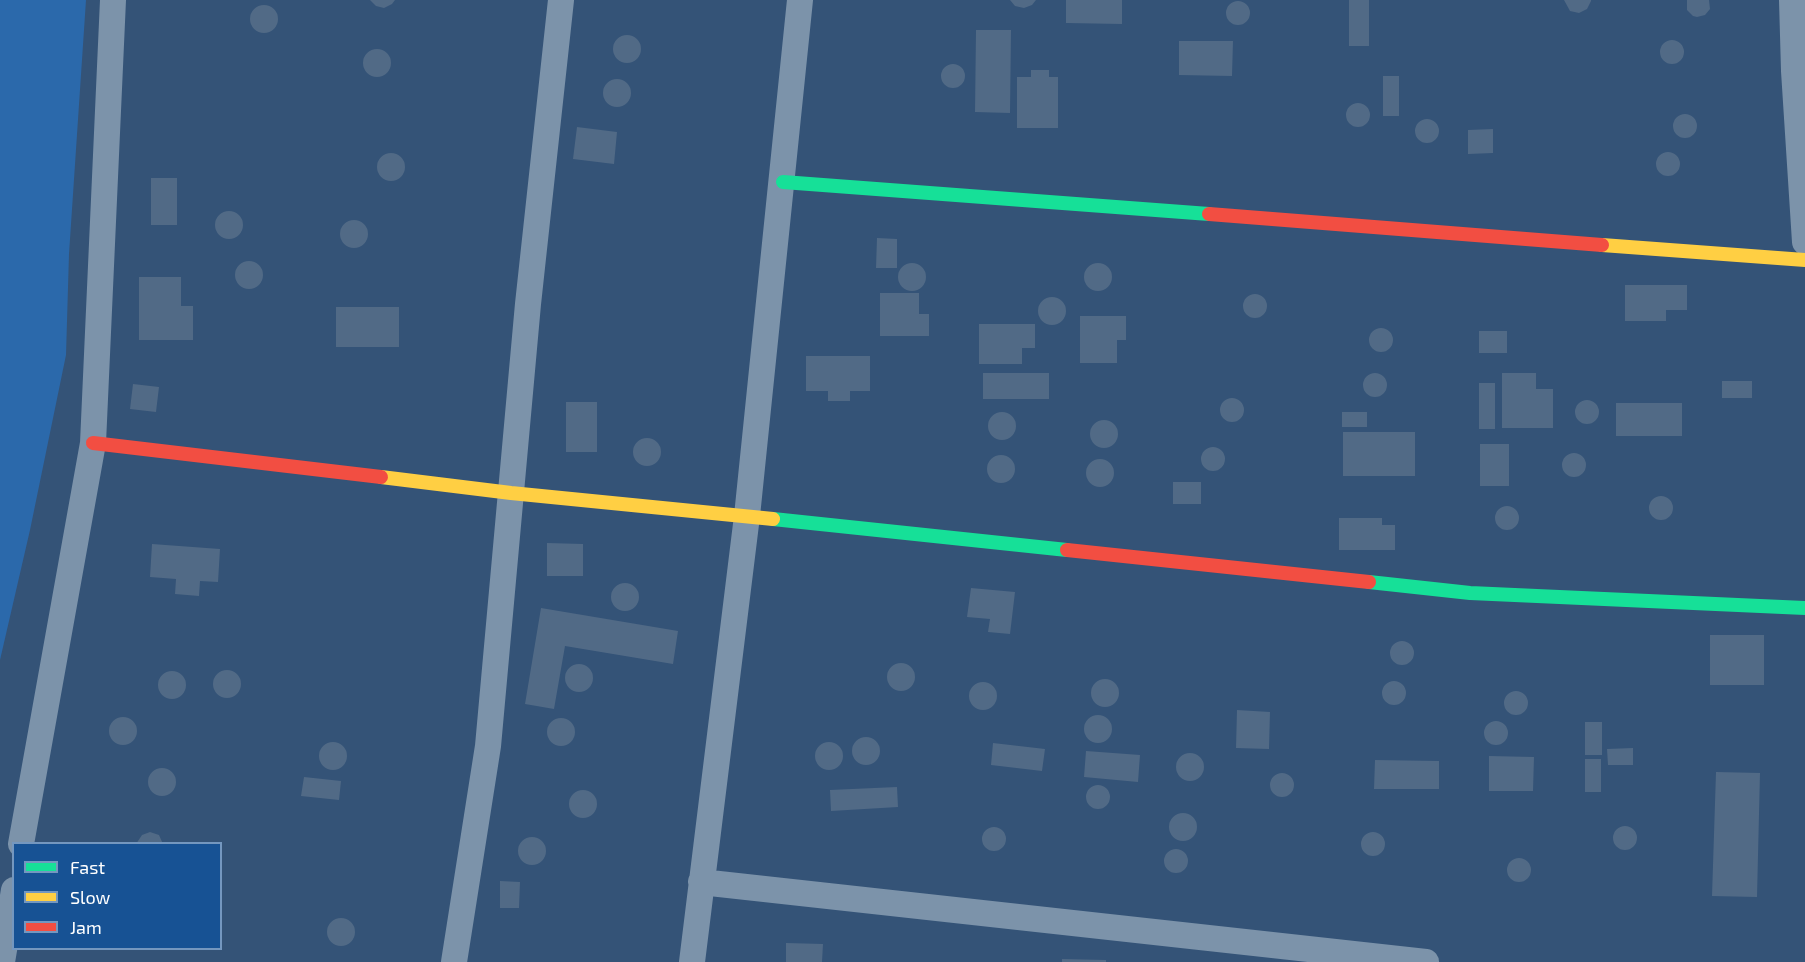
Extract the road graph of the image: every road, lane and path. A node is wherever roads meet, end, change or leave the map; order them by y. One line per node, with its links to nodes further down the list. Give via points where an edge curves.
1 (113, 0): 8 (street)
2 (561, 0): 9 (street)
3 (800, 0): 5 (street)
4 (1792, 0): 6 (street)
5 (783, 182): 7 (street); 10 (street)
6 (1805, 242)
7 (1805, 260)
8 (93, 443): 9 (street); 12 (street)
9 (511, 493): 10 (street); 16 (street, via 488,746)
10 (747, 516): 11 (street, via 1470,593); 13 (street)
11 (1805, 608)
12 (21, 842)
13 (701, 882): 17 (street); 18 (street)
14 (12, 902): 15 (street)
15 (2, 962)
16 (454, 962)
17 (692, 962)
18 (1426, 962)

